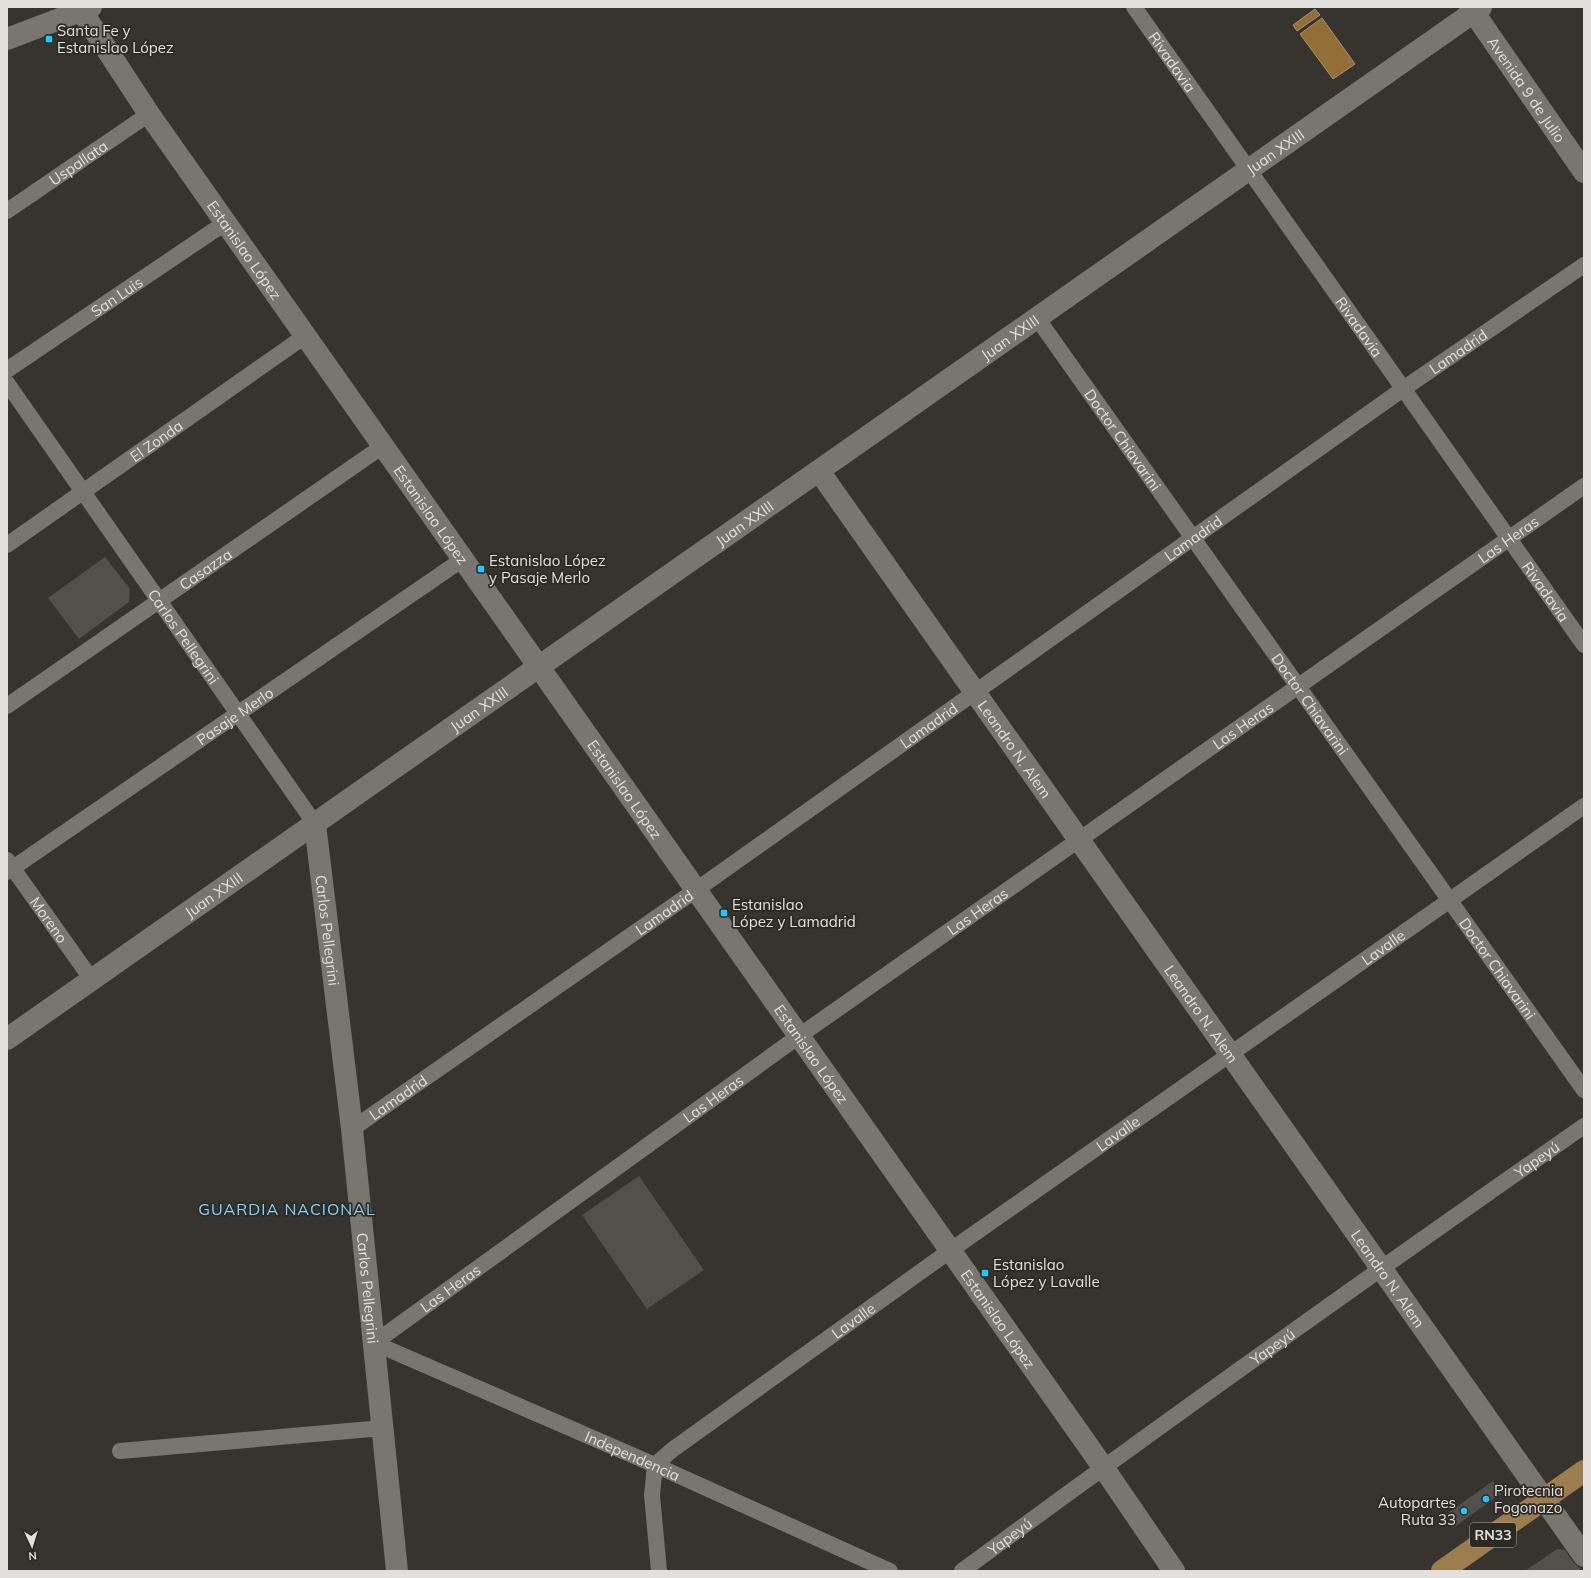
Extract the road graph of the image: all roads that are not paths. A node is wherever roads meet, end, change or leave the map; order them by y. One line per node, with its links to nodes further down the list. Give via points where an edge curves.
1 (1134, 7): 6 (street, Rivadavia)
2 (84, 8): 4 (main road); 5 (main road, Estanislao López)
3 (1475, 9): 6 (main road, Juan XXIII); 7 (main road, Avenida 9 de Julio)
4 (7, 39)
5 (149, 114): 8 (street, Uspallata); 9 (main road, Estanislao López)
6 (1249, 170): 11 (main road, Juan XXIII); 15 (street, Rivadavia)
7 (1584, 172)
8 (7, 211)
9 (226, 223): 12 (main road, Estanislao López); 13 (street, San Luis)
10 (1584, 265): 15 (street, Lamadrid)
11 (1037, 318): 17 (main road, Juan XXIII); 20 (street, Doctor Chiavarini)
12 (305, 336): 16 (main road, Estanislao López); 19 (street, El Zonda)
13 (7, 370)
14 (7, 383): 19 (street, Carlos Pellegrini)
15 (1404, 389): 20 (street, Lamadrid); 21 (street, Rivadavia)
16 (383, 446): 23 (main road, Estanislao López); 24 (street, Casazza)
17 (819, 471): 26 (main road, Juan XXIII); 28 (main road, Leandro N. Alem)
18 (1584, 486): 21 (street, Las Heras)
19 (83, 492): 22 (street, El Zonda); 24 (street, Carlos Pellegrini)
20 (1193, 538): 27 (street, Doctor Chiavarini); 28 (street, Lamadrid)
21 (1509, 539): 25 (street, Rivadavia); 27 (street, Las Heras)
22 (7, 545)
23 (462, 559): 26 (main road, Estanislao López); 30 (street, Pasaje Merlo)
24 (159, 601): 29 (street, Casazza); 30 (street, Carlos Pellegrini)
25 (1584, 645)
26 (538, 668): 32 (main road, Juan XXIII); 35 (main road, Estanislao López)
27 (1298, 687): 33 (street, Las Heras); 36 (street, Doctor Chiavarini)
28 (975, 692): 33 (main road, Leandro N. Alem); 35 (street, Lamadrid)
29 (7, 706)
30 (238, 713): 32 (street, Carlos Pellegrini); 34 (street, Pasaje Merlo)
31 (1584, 806): 36 (street, Lavalle)
32 (315, 824): 37 (main road, Juan XXIII); 43 (main road, Carlos Pellegrini)
33 (1080, 840): 38 (street, Las Heras); 40 (main road, Leandro N. Alem)
34 (9, 867): 37 (street, Moreno)
35 (696, 890): 38 (main road, Estanislao López); 43 (street, Lamadrid)
36 (1449, 900): 40 (street, Lavalle); 41 (street, Doctor Chiavarini)
37 (92, 980): 39 (main road, Juan XXIII)
38 (799, 1036): 44 (main road, Estanislao López); 46 (street, Las Heras)
39 (7, 1039)
40 (1230, 1054): 44 (street, Lavalle); 45 (main road, Leandro N. Alem)
41 (1584, 1090)
42 (1584, 1126): 45 (street, Yapeyú)
43 (352, 1129): 46 (main road, Carlos Pellegrini)
44 (951, 1250): 49 (street, Lavalle, via 672,1450); 50 (main road, Estanislao López)
45 (1381, 1268): 50 (street, Yapeyú); 52 (main road, Leandro N. Alem)
46 (374, 1343): 47 (main road, Carlos Pellegrini); 49 (street, Independencia)
47 (383, 1428): 48 (street); 54 (main road, Carlos Pellegrini)
48 (120, 1451)
49 (656, 1465): 55 (street, via 652,1495); 56 (street, Independencia)
50 (1103, 1467): 57 (street, Yapeyú); 58 (main road, Estanislao López)
51 (1584, 1471): 52 (main road, RN33)
52 (1544, 1499): 53 (main road, Leandro N. Alem); 59 (main road, RN33)
53 (1584, 1556)
54 (397, 1571)
55 (659, 1571)
56 (890, 1571)
57 (962, 1571)
58 (1174, 1571)
59 (1442, 1571)

